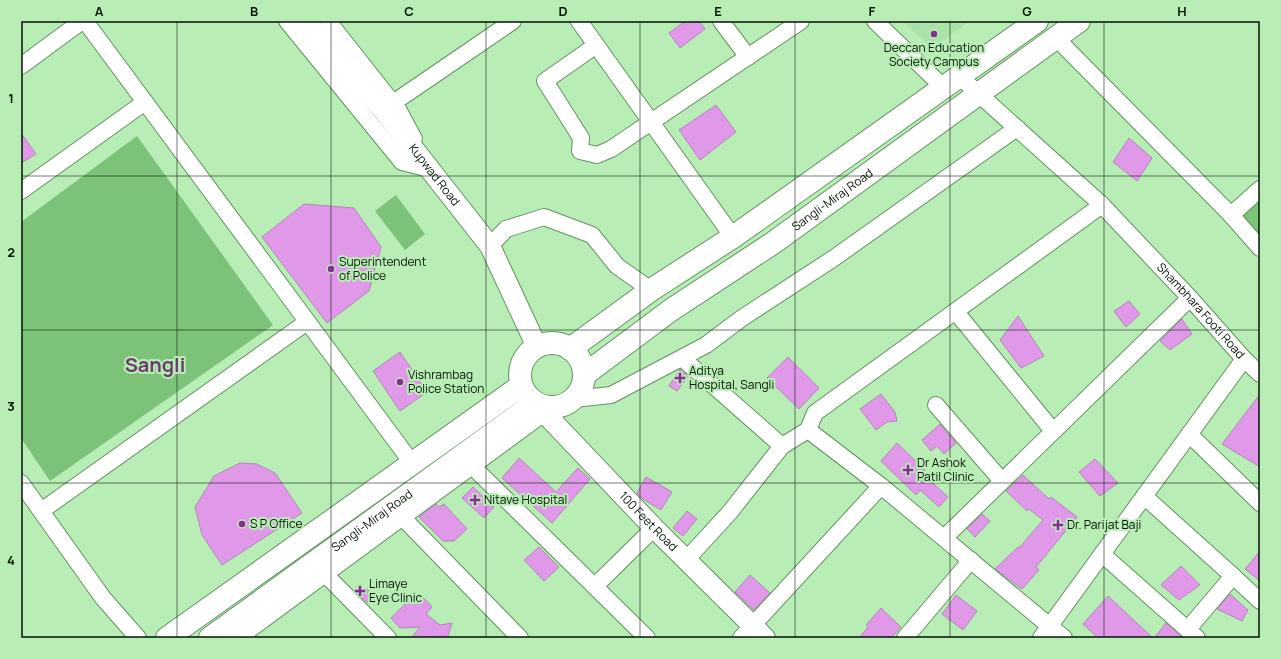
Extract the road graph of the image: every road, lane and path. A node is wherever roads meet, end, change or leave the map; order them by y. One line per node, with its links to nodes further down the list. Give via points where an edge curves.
1 (84, 21): 15 (street); 18 (street)
2 (287, 21): 22 (street, via 402,162)
3 (305, 21): 19 (main road, Kupwad Road)
4 (328, 21): 19 (street)
5 (513, 21): 19 (street)
6 (580, 21): 13 (street)
7 (720, 21): 14 (street)
8 (801, 21): 14 (street)
9 (875, 21): 16 (street, Shambhara Footi Road)
10 (1037, 21): 16 (highway)
11 (1079, 21): 12 (highway, Sangli-Miraj Road)
12 (1056, 38): 17 (highway, Sangli-Miraj Road); 26 (street)
13 (595, 46): 20 (street); 20 (street, via 545,81 581,138 580,151 598,155)
14 (748, 57): 20 (street)
15 (21, 66)
16 (952, 82): 17 (street, Shambhara Footi Road); 27 (highway)
17 (978, 94): 21 (street, Shambhara Footi Road); 39 (highway, Sangli-Miraj Road, via 773,243 671,310)
18 (145, 102): 24 (street); 33 (street)
19 (389, 107): 22 (main road, Kupwad Road)
20 (651, 124): 27 (street)
21 (1017, 128): 25 (street, Shambhara Footi Road); 36 (street, via 834,258 742,318 706,345)
22 (430, 169): 28 (main road, Kupwad Road)
23 (1260, 189): 26 (street)
24 (21, 191)
25 (1102, 205): 31 (street, Shambhara Footi Road); 32 (street)
26 (1232, 215): 29 (street)
27 (733, 237): 30 (highway)
28 (490, 246): 30 (street, via 506,229 544,217 592,235 617,266); 34 (main road, Kupwad Road)
29 (1260, 248)
30 (651, 290): 35 (highway)
31 (1190, 298): 37 (street, Shambhara Footi Road); 44 (street)
32 (956, 312): 43 (street, via 815,413); 44 (street)
33 (307, 322): 47 (street); 54 (street)
34 (537, 347): 35 (highway, via 554,343); 41 (highway, via 526,356 521,365 520,376)
35 (570, 349): 39 (highway, via 580,360)
36 (682, 358): 40 (street, via 611,395); 46 (street)
37 (1244, 359): 38 (street); 45 (street, Shambhara Footi Road)
38 (1260, 374)
39 (584, 375): 40 (highway, via 580,390)
40 (574, 398): 41 (highway, via 555,407 544,407)
41 (533, 401): 47 (highway, Sangli-Miraj Road); 48 (street); 56 (main road, 100 Feet Road); 70 (highway, Sangli-Miraj Road)
42 (936, 405): 49 (street)
43 (808, 430): 46 (street); 51 (street)
44 (1053, 431): 49 (street)
45 (1189, 434): 52 (street, Shambhara Footi Road); 53 (street)
46 (782, 446): 59 (street, via 730,512)
47 (412, 464): 69 (highway, Sangli-Miraj Road)
48 (472, 466): 55 (street); 63 (street)
49 (1002, 481): 57 (street)
50 (21, 483): 54 (street)
51 (881, 486): 57 (street); 66 (street)
52 (1144, 496): 58 (street, Shambhara Footi Road); 62 (street)
53 (1260, 503)
54 (41, 511): 68 (street, via 102,598)
55 (402, 517): 61 (street); 73 (street)
56 (654, 528): 59 (main road, 100 Feet Road); 63 (street)
57 (944, 538): 60 (street)
58 (1102, 554): 65 (street, Shambhara Footi Road); 67 (street)
59 (686, 560): 66 (main road, 100 Feet Road)
60 (971, 560): 65 (street); 75 (street)
61 (325, 574): 71 (street); 72 (street)
62 (1233, 576): 64 (street); 67 (street)
63 (595, 586): 74 (street)
64 (1260, 601)
65 (1046, 632): 76 (street)
66 (753, 634)
67 (1192, 634)
68 (138, 638)
69 (167, 638)
70 (210, 638)
71 (238, 638)
72 (388, 638)
73 (520, 638)
74 (647, 638)
75 (905, 638)
76 (1064, 638)

